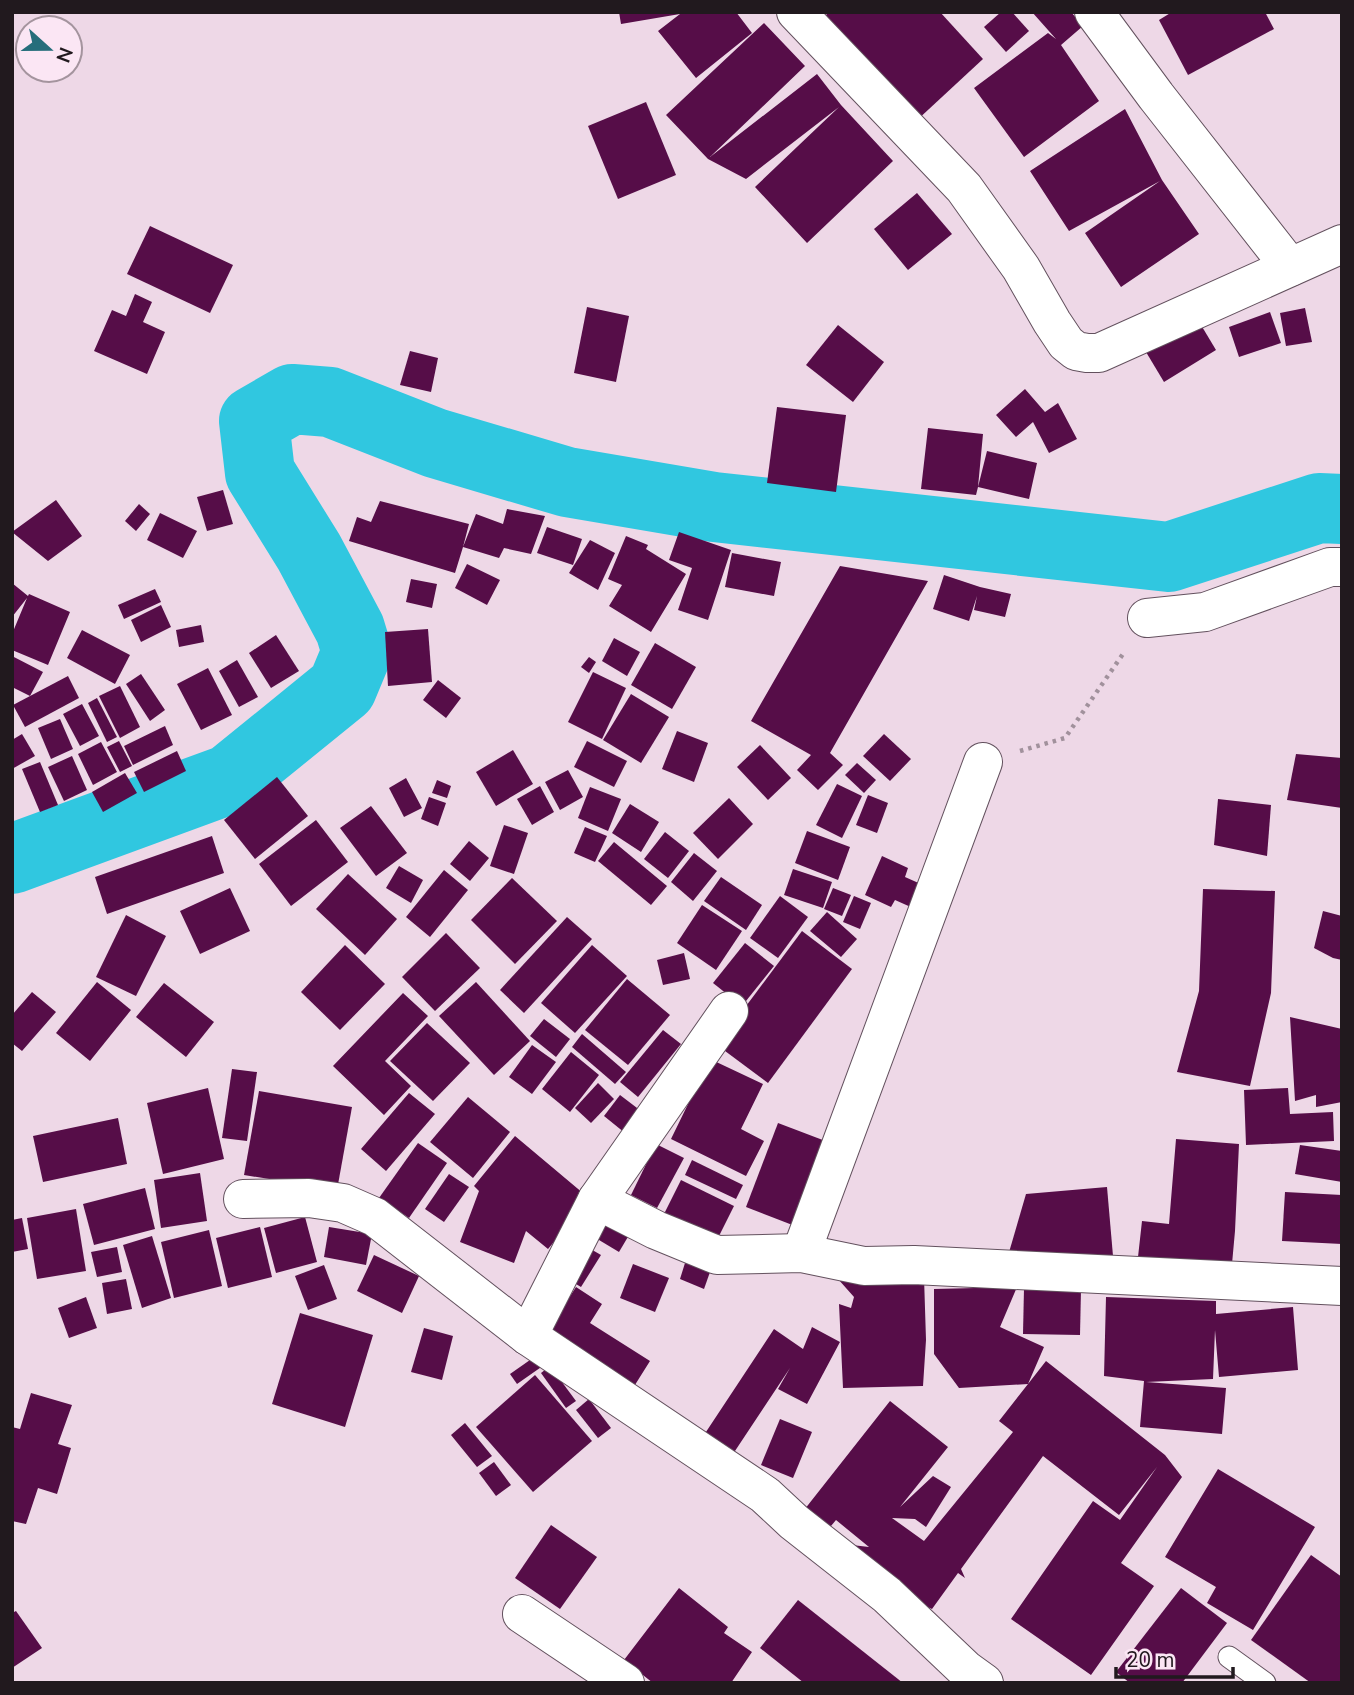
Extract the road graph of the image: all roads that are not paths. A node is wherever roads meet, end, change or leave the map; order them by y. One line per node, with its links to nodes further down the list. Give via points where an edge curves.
1 (796, 12): 4 (street, via 964,188 1021,268 1066,343 1076,351 1099,352)
2 (1094, 12): 4 (street)
3 (1342, 244): 4 (street)
4 (1290, 267)
5 (1342, 567): 6 (street, via 1330,567 1205,612)
6 (1147, 618)
7 (983, 762): 11 (street)
8 (729, 1011): 10 (street)
9 (243, 1199): 13 (street, via 309,1198 343,1203 375,1217)
10 (597, 1200): 11 (street, via 718,1255); 13 (street)
11 (801, 1253): 12 (street, via 864,1266)
12 (1342, 1286)
13 (528, 1336): 16 (street, via 765,1495 887,1595)
14 (522, 1614): 17 (street)
15 (1229, 1657): 18 (lane)
16 (968, 1678)
17 (625, 1683)
18 (1265, 1683)

